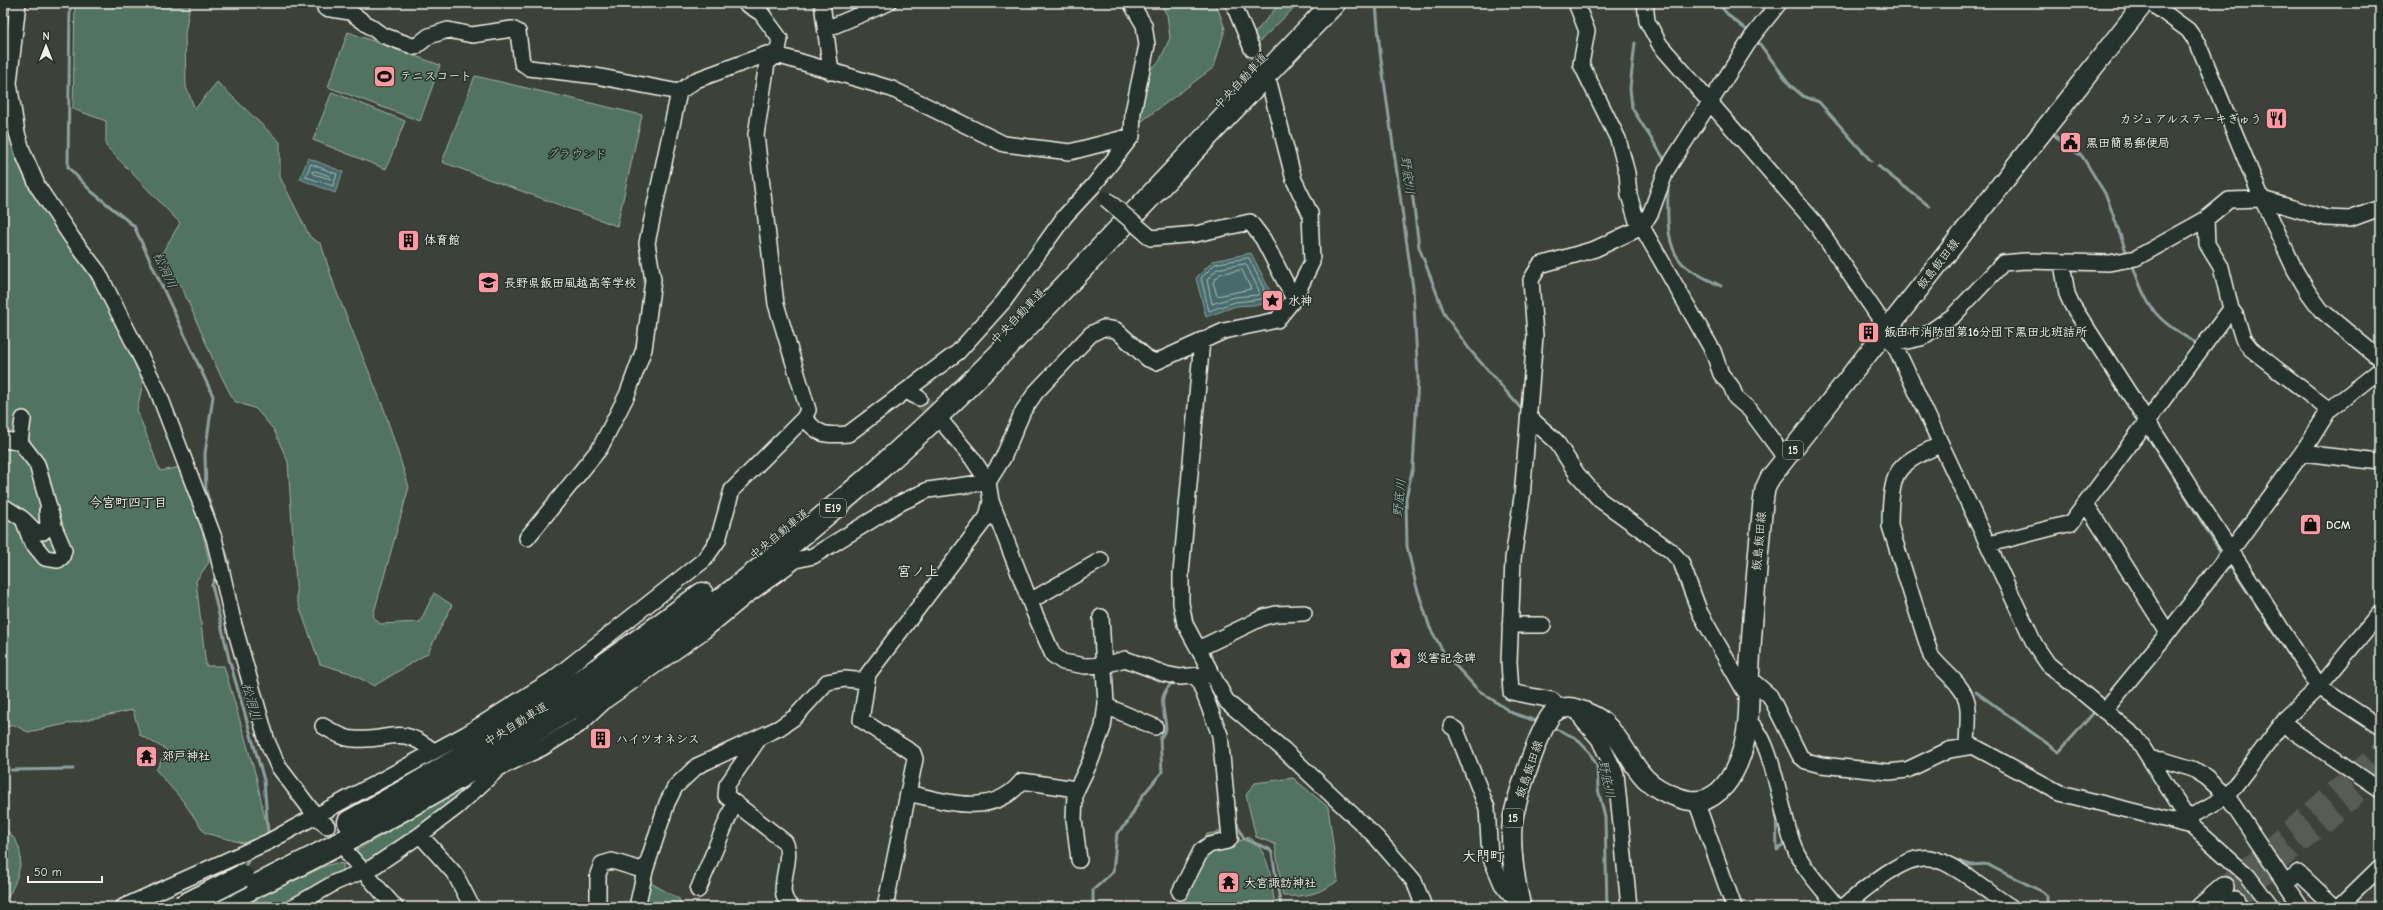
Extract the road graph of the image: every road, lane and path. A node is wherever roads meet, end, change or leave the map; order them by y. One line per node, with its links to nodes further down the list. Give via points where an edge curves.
1 (18, 3): 89 (street, via 9,83 17,133 24,153 38,187 98,272 157,389 214,538 234,625 267,741 278,766)
2 (745, 3): 17 (street, via 761,14 780,39)
3 (822, 3): 15 (street)
4 (888, 3): 15 (street)
5 (1131, 3): 22 (street, via 1144,26 1147,45 1133,112)
6 (1233, 3): 16 (street)
7 (1314, 3): 100 (highway, 中央自動車道 / E19, via 980,356 808,511 683,608 558,697 397,795)
8 (1334, 3): 100 (highway, 中央自動車道 / E19, via 1063,288 942,411 880,468 766,563 636,663 483,763 397,813)
9 (1576, 3): 27 (street, via 1587,31 1581,64 1618,139 1627,173 1629,195)
10 (1645, 3): 21 (street, via 1647,21 1660,45)
11 (1780, 3): 21 (street, via 1752,36)
12 (2144, 3): 31 (main road, 飯島飯田線 / 15)
13 (2151, 3): 24 (street, via 2188,30 2198,44)
14 (325, 8): 20 (street, via 350,12 382,35 415,47 429,36 448,30 472,35 512,29 518,32 522,63 529,68 596,76)
15 (826, 29): 18 (street)
16 (1252, 49)
17 (777, 55): 18 (street); 20 (street, via 767,54 696,80); 37 (street, via 767,63 756,135 776,304 808,410)
18 (832, 72): 22 (street, via 892,89 1004,144 1070,152)
19 (1270, 86): 29 (street, via 1294,180 1310,213 1312,262)
20 (678, 92): 53 (street, via 647,243 654,280 644,349 627,395 600,448)
21 (1711, 103): 27 (street, via 1666,171 1651,212); 31 (street, via 1814,223)
22 (1132, 136): 23 (street)
23 (1093, 186): 29 (street, bridge, via 1151,238 1181,236 1250,222 1263,240); 37 (street, via 1065,216 1004,301 958,352 912,394 848,434 830,436 816,432)
24 (2262, 199): 25 (street, via 2326,218 2350,219); 26 (street, via 2229,200); 33 (street, via 2308,292 2322,310)
25 (2380, 208)
26 (2206, 219): 28 (street, via 2136,258 2109,263); 30 (street, via 2207,244 2221,267)
27 (1641, 227): 36 (street, via 1595,249 1540,265 1531,280 1535,336); 45 (street, via 1713,351 1721,374 1731,386 1736,398 1750,410)
28 (2062, 264): 31 (street, via 2025,261 2003,263 1954,316 1921,338); 39 (street, via 2067,294 2072,305)
29 (1294, 299): 32 (street, via 1277,320 1224,331)
30 (2231, 309): 35 (street, via 2236,316 2243,339 2251,349); 39 (street)
31 (1890, 337): 43 (street); 45 (main road, 飯島飯田線 / 15)
32 (1202, 340): 47 (street, via 1156,362 1148,359 1116,330 1103,328 1091,334 1036,392); 64 (street, via 1180,590 1185,624)
33 (2380, 359)
34 (2380, 370): 35 (street)
35 (2329, 410): 44 (street)
36 (1529, 417): 61 (street, via 1522,497 1513,559); 68 (street, via 1556,441 1577,474 1600,500 1671,551 1681,562 1700,613 1744,690)
37 (804, 418): 81 (street, via 732,490 718,540 704,560 553,679 466,734)
38 (23, 419): 42 (street)
39 (2147, 421): 50 (street); 55 (street)
40 (942, 422): 47 (street)
41 (3, 440): 42 (street)
42 (20, 442): 48 (street, via 37,464)
43 (1941, 444): 54 (street); 80 (street, via 1907,463 1897,474 1890,526 1931,656 1941,670 1954,681 1967,702)
44 (2302, 453): 46 (street); 55 (street)
45 (1786, 459): 68 (main road, 飯島飯田線 / 15, via 1770,478 1765,489)
46 (2380, 462)
47 (988, 482): 49 (street); 92 (street, via 928,490 898,504 813,556 796,560 745,596 704,632 606,700 579,725 542,748 499,768 458,806)
48 (45, 496): 52 (street, via 48,526 43,532 35,531); 52 (street, via 64,550 58,560 45,558 31,541)
49 (991, 501): 57 (street); 67 (street, via 987,518 913,612)
50 (2086, 504): 54 (street, via 2071,523); 63 (street)
51 (3, 506): 52 (street)
52 (23, 519)
53 (526, 538)
54 (1989, 544): 72 (street, via 2035,645 2048,664)
55 (2230, 552): 63 (street); 69 (street)
56 (1100, 560): 57 (street)
57 (1030, 602): 65 (street, via 1053,654 1063,662 1085,666)
58 (1304, 613): 64 (street, via 1264,617)
59 (2380, 613): 69 (street)
60 (1100, 618): 65 (street)
61 (1510, 625): 62 (street); 71 (street, via 1511,692 1552,700)
62 (1542, 625)
63 (2168, 633): 72 (street)
64 (1198, 649): 66 (street)
65 (1105, 665): 66 (street, via 1125,659 1165,674); 70 (street)
66 (1204, 675): 102 (street, via 1220,735 1230,838 1228,841 1209,845 1201,851); 115 (street, via 1227,702 1284,750 1376,837 1414,881)
67 (866, 680): 79 (street, via 845,679 827,682 795,717); 85 (street, via 861,720 913,753 915,759)
68 (1749, 686): 73 (main road, 飯島飯田線 / 15); 80 (street, via 1770,696 1800,756 1806,761 1889,772 1907,770 1949,750)
69 (2318, 687): 74 (street); 77 (street)
70 (1106, 706): 78 (street); 83 (street, via 1103,727 1091,760)
71 (1563, 710): 87 (main road, via 1604,723 1637,770 1652,785 1666,794); 104 (main road, 飯島飯田線 / 15, via 1542,733 1513,815 1512,853); 116 (street, via 1583,721 1599,739 1616,774)
72 (2104, 711): 82 (street, via 2136,737)
73 (1748, 722): 87 (main road, 飯島飯田線 / 15, via 1744,745 1734,771 1715,794); 118 (street, via 1754,724 1766,747 1794,848)
74 (2283, 724): 84 (street); 86 (street)
75 (323, 726): 81 (street, via 352,740 401,734 421,741)
76 (1451, 726): 104 (street, via 1456,730 1487,808 1490,856 1502,884)
77 (2380, 727)
78 (1155, 728)
79 (761, 736): 88 (street, via 727,785 726,796); 96 (street, via 697,766 675,787 667,803)
80 (1967, 745): 90 (street, via 2060,793)
81 (433, 751): 89 (street)
82 (2150, 759): 86 (street, via 2193,769); 90 (street)
83 (1076, 789): 85 (street, via 1022,781 1014,791 981,805 968,805); 94 (street, via 1074,819)
84 (2380, 790)
85 (908, 793): 114 (street)
86 (2228, 796): 90 (street); 99 (street)
87 (1696, 801): 117 (street)
88 (734, 804): 101 (street); 113 (street, via 785,842 788,854 784,895)
89 (315, 815): 91 (street); 98 (street, via 236,858)
90 (2190, 822): 122 (street, via 2248,876)
91 (327, 826)
92 (420, 835): 97 (street); 110 (street, via 455,874)
93 (348, 855): 97 (street)
94 (1079, 860)
95 (2380, 867): 125 (street)
96 (645, 871): 111 (street, via 612,861 602,864 598,874); 112 (street)
97 (362, 872): 108 (street, via 336,882); 109 (street)
98 (173, 884): 105 (street); 106 (street)
99 (2285, 884): 123 (street); 124 (street, via 2299,873)
100 (240, 885): 106 (highway, 中央自動車道 / E19, bridge); 107 (highway, 中央自動車道 / E19)
101 (698, 890)
102 (1180, 892)
103 (2229, 898): 121 (main road)
104 (1520, 904)
105 (123, 907)
106 (182, 907)
107 (212, 907)
108 (293, 907)
109 (395, 907)
110 (472, 907)
111 (598, 907)
112 (637, 907)
113 (790, 907)
114 (884, 907)
115 (1424, 907)
116 (1629, 907)
117 (1734, 907)
118 (1837, 907)
119 (1844, 907): 120 (street, via 1894,868 1909,861 1929,858 1967,876)
120 (2011, 907)
121 (2201, 907)
122 (2271, 907)
123 (2301, 907)
124 (2335, 907)
125 (2339, 907)

